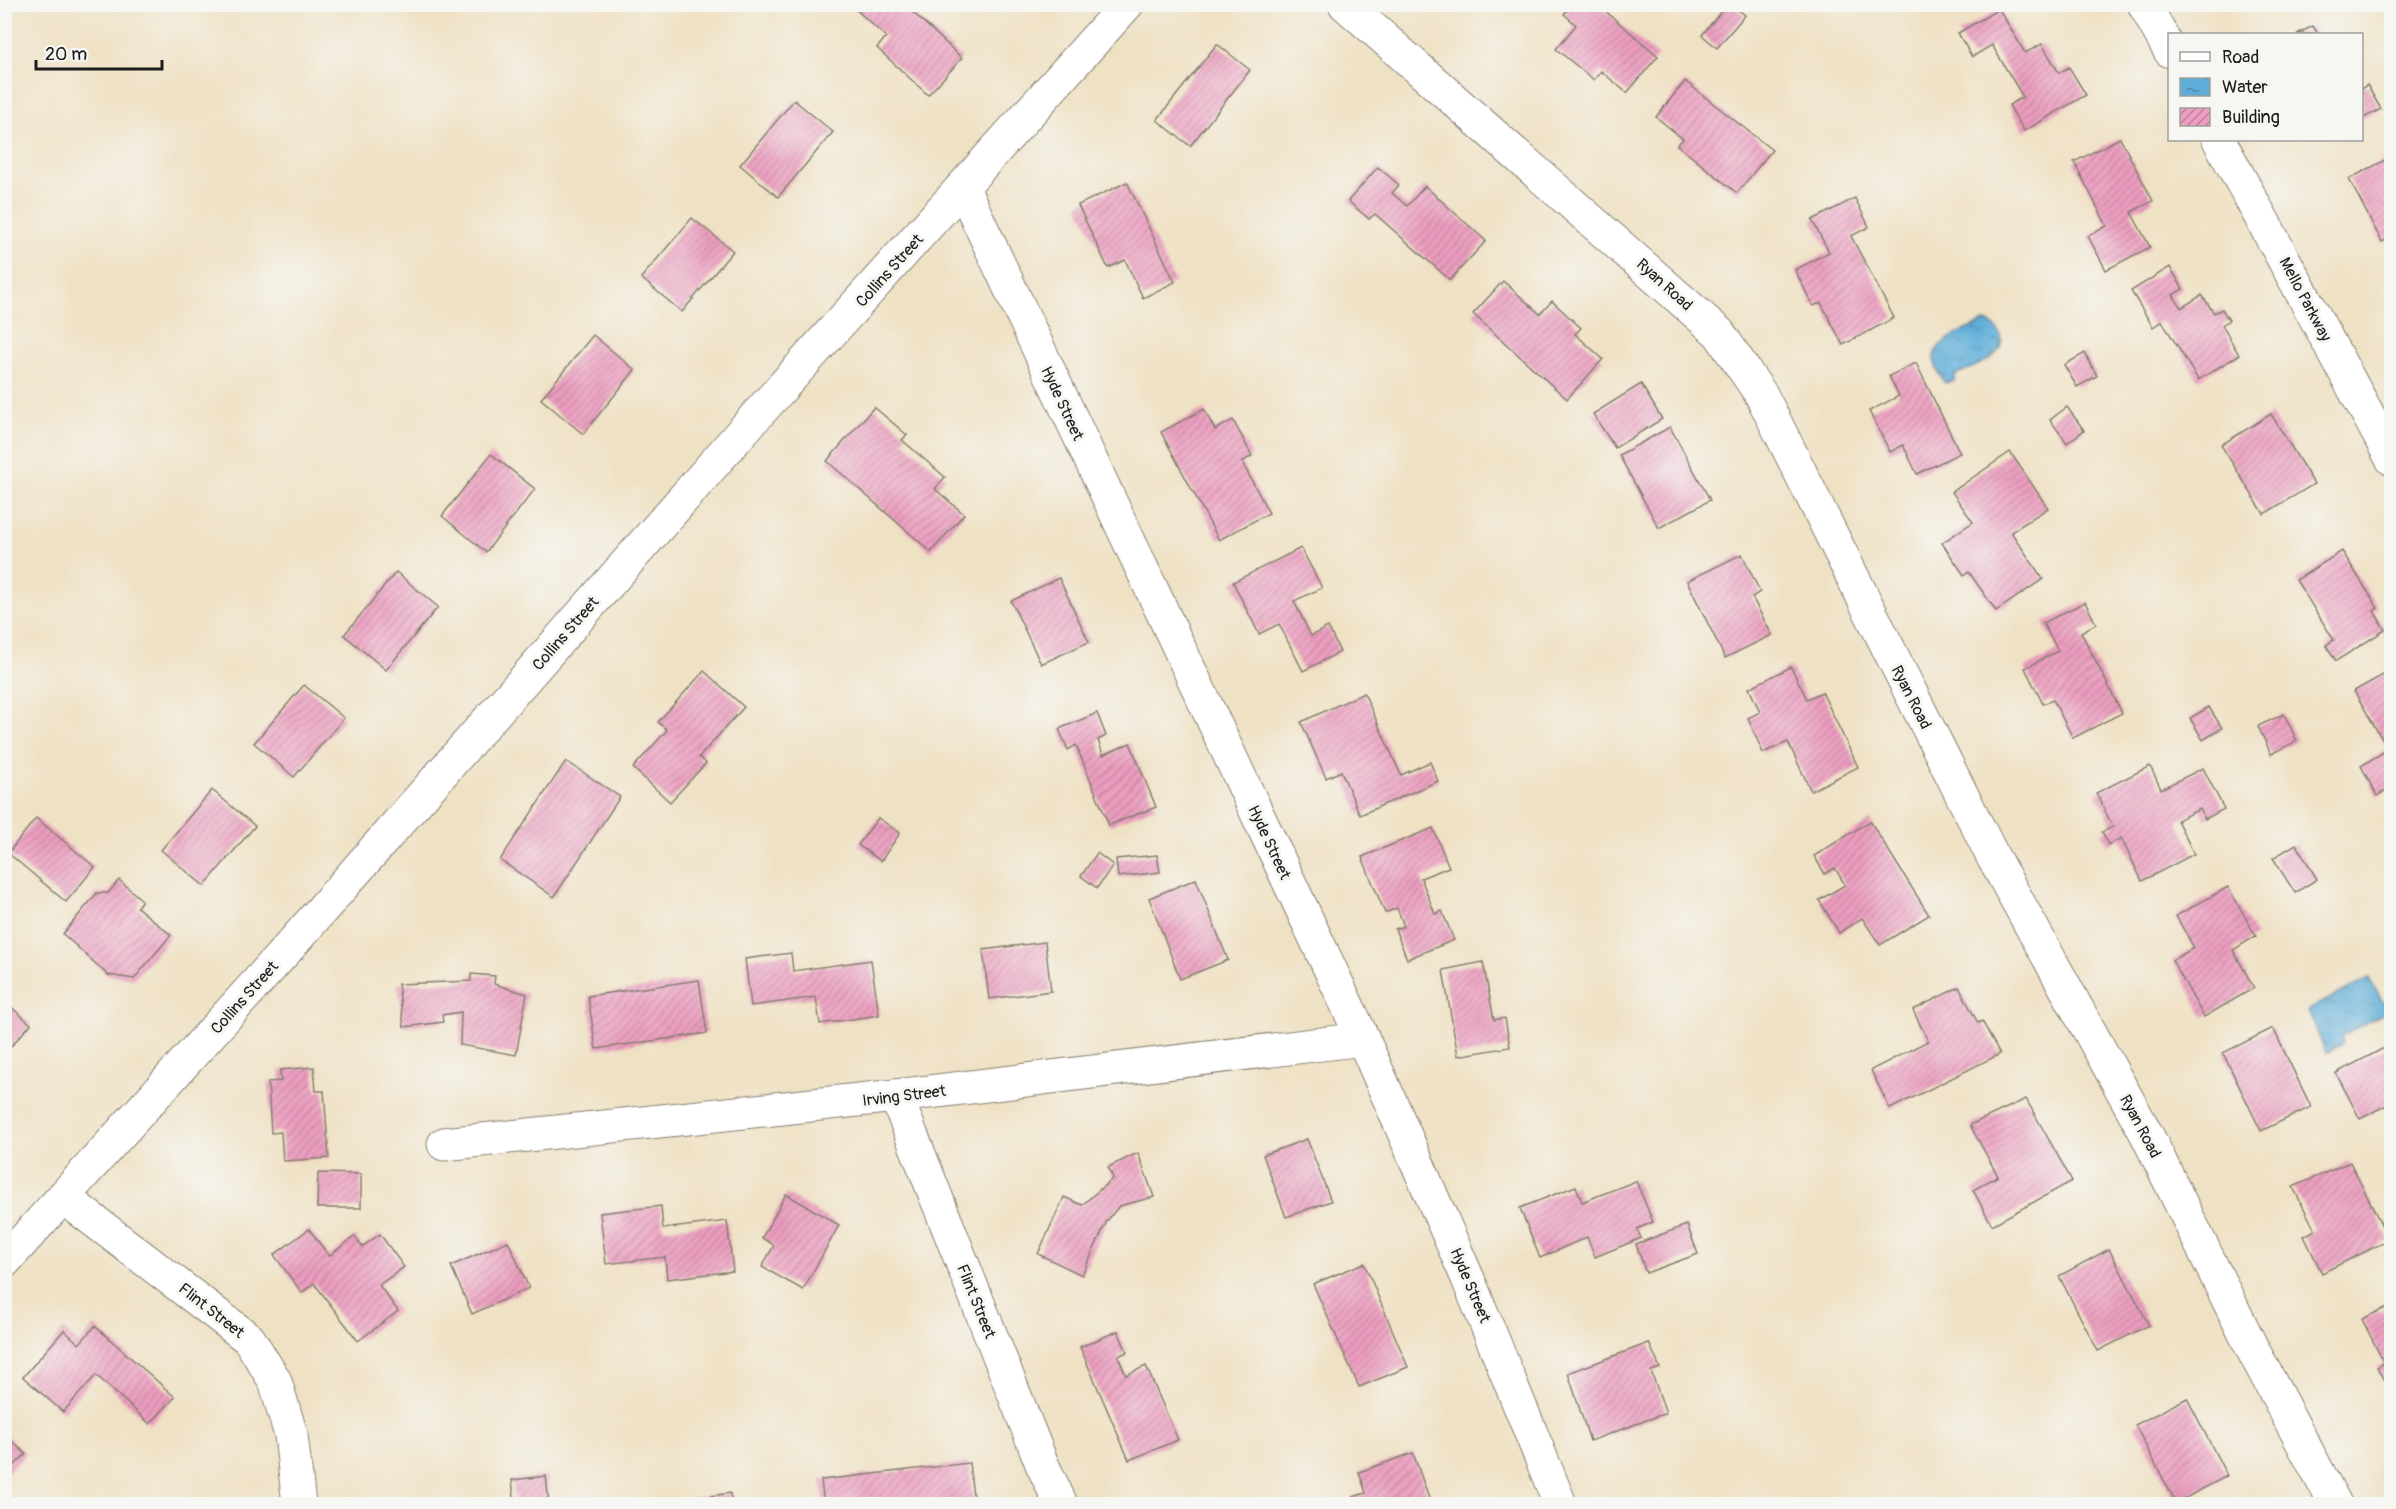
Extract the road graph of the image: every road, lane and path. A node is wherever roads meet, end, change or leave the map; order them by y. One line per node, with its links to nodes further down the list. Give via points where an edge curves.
1 (1127, 4): 6 (street, Collins Street)
2 (1345, 4): 16 (street, Ryan Road, via 1719,333 1762,396 1993,857 2147,1135 2253,1350)
3 (2144, 4): 4 (street)
4 (2168, 49)
5 (2220, 141): 7 (street, Mello Parkway)
6 (963, 189): 8 (street, Hyde Street); 11 (street, Collins Street, via 748,425 290,947)
7 (2391, 459)
8 (1363, 1039): 9 (street, Irving Street); 15 (street, Hyde Street, via 1468,1279)
9 (896, 1096): 10 (street, Irving Street); 14 (street, Flint Street)
10 (444, 1144)
11 (63, 1197): 12 (street, Collins Street); 13 (street, Flint Street, via 249,1339 275,1381 291,1435)
12 (4, 1262)
13 (299, 1504)
14 (1060, 1504)
15 (1560, 1504)
16 (2335, 1504)

